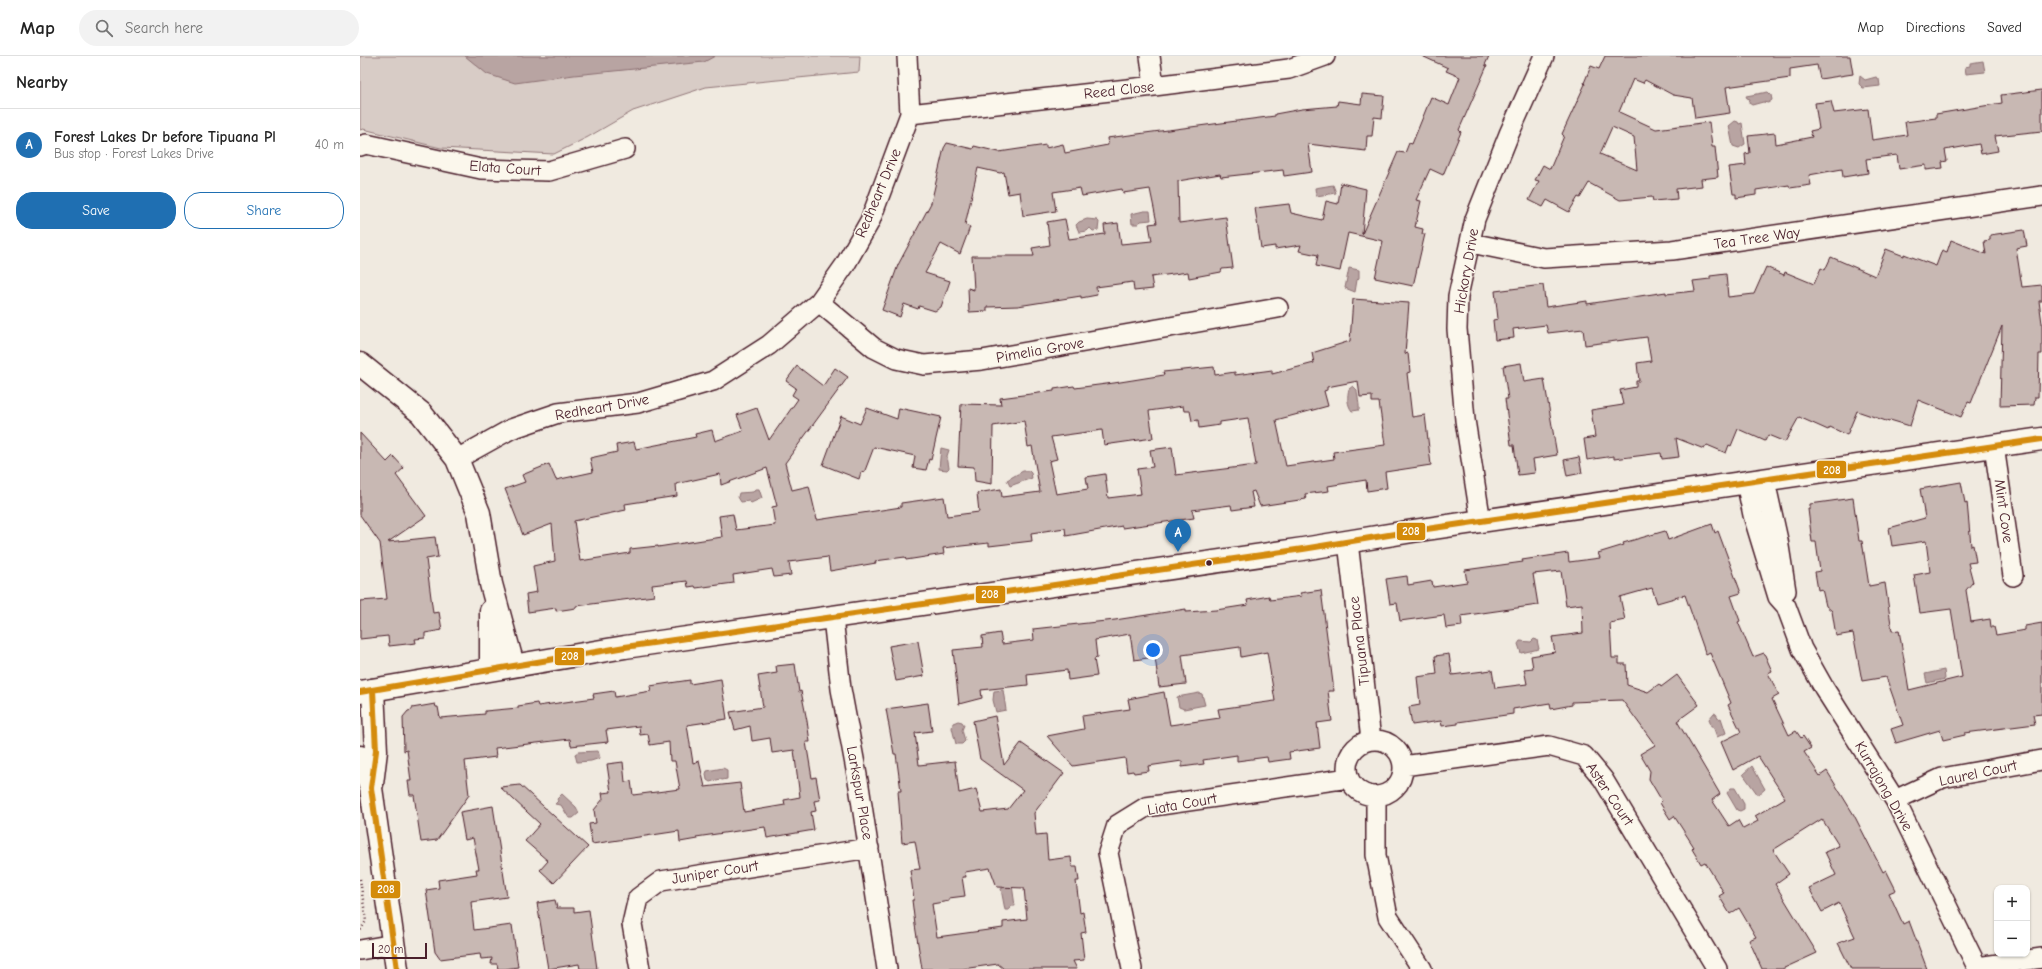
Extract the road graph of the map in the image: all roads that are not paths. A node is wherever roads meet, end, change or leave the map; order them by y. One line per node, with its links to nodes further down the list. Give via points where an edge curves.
1 (907, 56): 6 (street, Redheart Drive)
2 (1150, 56): 5 (street)
3 (1326, 56): 5 (street, Reed Close, via 1289,69)
4 (1544, 56): 10 (street, Hickory Drive, via 1475,219)
5 (1154, 86): 6 (street, Reed Close)
6 (910, 114): 11 (street, Redheart Drive, via 870,221 845,265)
7 (360, 146): 8 (street, Elata Court, via 366,144 481,170 549,171)
8 (625, 149)
9 (2042, 196): 10 (street, Tea Tree Way, via 1672,250 1544,258)
10 (1471, 243): 18 (street, Hickory Drive, via 1458,296 1457,329 1465,420)
11 (818, 302): 12 (street, Pimelia Grove, via 874,348 896,359 924,365 982,360); 16 (street, Redheart Drive, via 769,345 713,381 638,403 558,414 511,429)
12 (1278, 308)
13 (360, 364): 16 (main road, via 421,413)
14 (2042, 439): 15 (main road)
15 (1994, 446): 17 (main road); 20 (street, Mint Cove)
16 (457, 459): 21 (main road, via 479,513)
17 (1755, 482): 18 (main road); 33 (street, Kurrajong Drive, via 1753,515 1778,598 1786,606 1802,649 1824,688)
18 (1481, 522): 19 (main road)
19 (1348, 542): 22 (main road, via 885,608); 26 (street, Tipuana Place)
20 (2013, 576)
21 (491, 584): 23 (main road); 24 (main road)
22 (833, 618): 23 (main road); 34 (street, Larkspur Place, via 841,689)
23 (513, 665): 24 (main road)
24 (491, 669): 25 (main road)
25 (366, 691): 31 (main road, via 376,750)
26 (1371, 740): 29 (street, via 1390,744 1401,756); 30 (street, via 1361,744 1349,758)
27 (360, 757): 31 (main road)
28 (2042, 760): 33 (street, Laurel Court, via 1942,778)
29 (1403, 766): 32 (street, via 1402,775 1392,791); 44 (street, Aster Court, via 1549,746 1584,756 1603,779)
30 (1349, 778): 32 (street, via 1358,791); 42 (street, Liata Court, via 1146,807 1117,825 1108,853)
31 (371, 788): 35 (main road)
32 (1376, 797): 43 (street, via 1376,856 1388,917)
33 (1894, 800): 38 (street, Kurrajong Drive)
34 (869, 848): 40 (street, Juniper Court, via 661,881 638,898 632,924); 41 (street, Larkspur Place)
35 (394, 944): 36 (street); 39 (main road)
36 (360, 950)
37 (2042, 958): 38 (street)
38 (1977, 968)
39 (397, 969)
40 (640, 969)
41 (887, 969)
42 (1132, 969)
43 (1422, 969)
44 (1717, 969)

